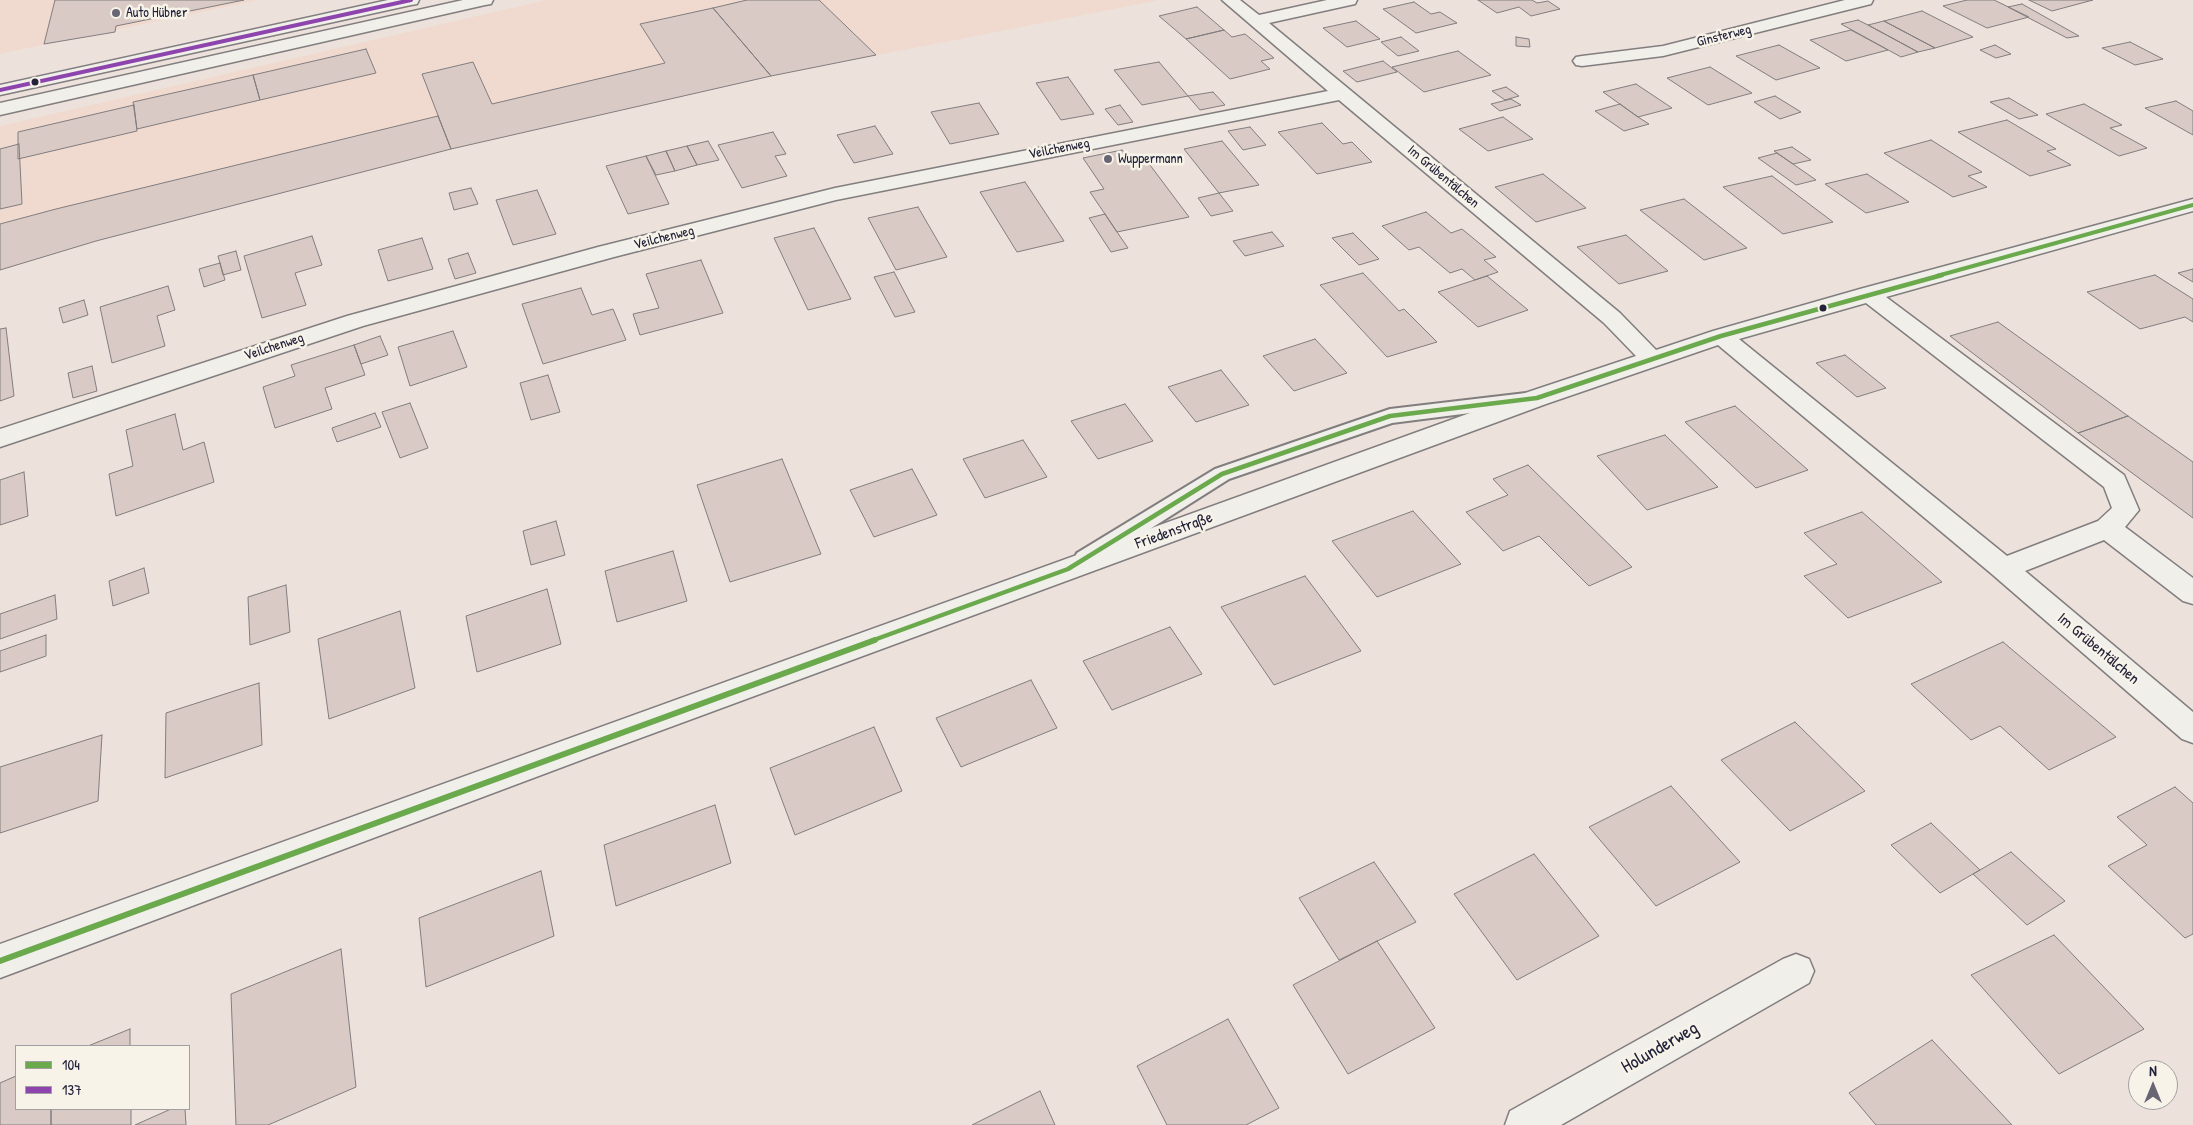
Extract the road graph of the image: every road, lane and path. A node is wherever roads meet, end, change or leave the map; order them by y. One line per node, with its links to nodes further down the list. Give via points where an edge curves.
1 (411, 0): 8 (street)
2 (485, 0): 10 (street)
3 (1230, 0): 6 (street, Im Grübentälchen)
4 (1349, 0): 6 (street)
5 (1864, 0): 7 (street, Ginsterweg, via 1663,51)
6 (1258, 21): 9 (street, Im Grübentälchen)
7 (1582, 61)
8 (0, 90)
9 (1342, 94): 14 (street, Im Grübentälchen, via 1612,318); 16 (street, Veilchenweg, via 835,194 616,250 355,321)
10 (0, 109)
11 (2193, 205): 12 (street, Friedenstraße)
12 (1868, 294): 13 (street, Friedenstraße); 17 (street, via 2115,482 2126,510)
13 (1721, 336): 14 (street, Friedenstraße); 18 (street, Im Grübentälchen)
14 (1652, 359): 15 (street, Friedenstraße)
15 (1537, 398): 19 (street, Friedenstraße); 19 (lane, via 1390,416 1222,474)
16 (0, 438)
17 (2107, 528): 18 (street); 20 (street)
18 (2003, 568): 21 (street, Im Grübentälchen)
19 (1068, 569): 22 (street, Friedenstraße)
20 (2193, 593)
21 (2193, 730)
22 (0, 961)
23 (1796, 971): 24 (street, Holunderweg)
24 (1524, 1125)

